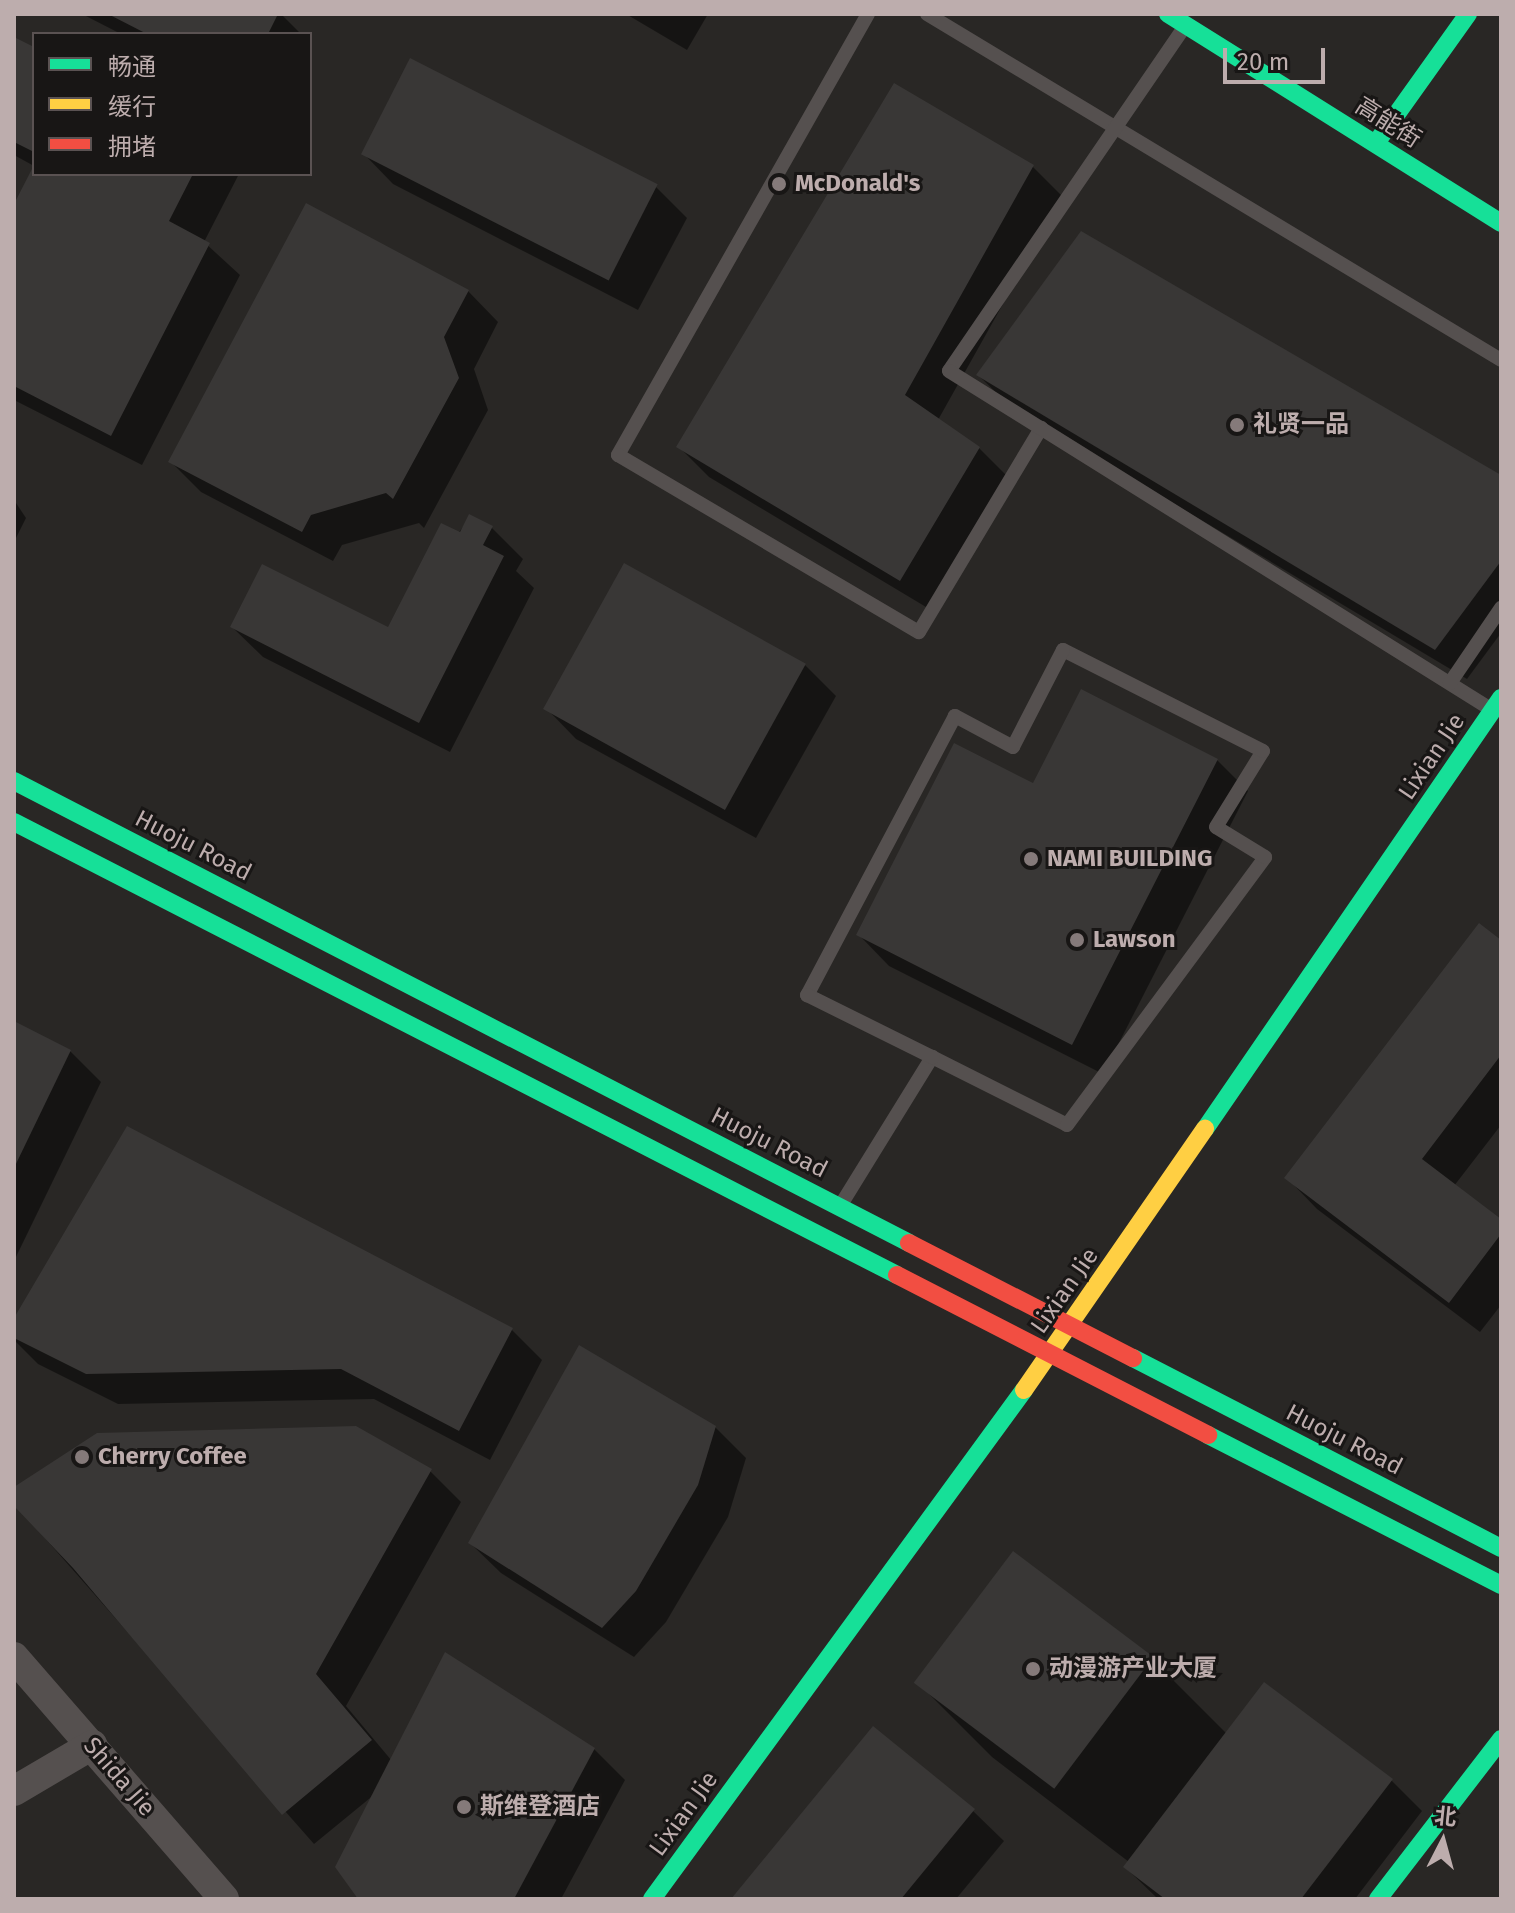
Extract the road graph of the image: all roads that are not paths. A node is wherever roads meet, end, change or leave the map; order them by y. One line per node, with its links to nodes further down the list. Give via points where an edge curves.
1 (868, 14): 10 (lane, via 618,455 919,632)
2 (927, 14): 6 (lane)
3 (1168, 14): 5 (street, 高能街)
4 (1468, 14): 7 (street)
5 (1186, 25): 6 (lane); 7 (street, 高能街)
6 (1116, 126): 9 (lane); 10 (lane, via 949,371)
7 (1376, 143): 8 (street, 高能街)
8 (1501, 223)
9 (1501, 360)
10 (1041, 428): 12 (lane)
11 (1501, 608): 12 (lane)
12 (1450, 683): 13 (lane)
13 (1497, 704): 18 (street, Lixian Jie)
14 (14, 781): 17 (street, Huoju Road)
15 (14, 822): 19 (street)
16 (932, 1057): 16 (lane, via 1067,1125 1265,857 1216,827 1263,751 1063,650 1013,747 955,716 807,995); 17 (lane)
17 (840, 1207): 18 (street, Huoju Road)
18 (1071, 1326): 19 (street, Lixian Jie); 20 (street, Huoju Road)
19 (1051, 1354): 21 (street); 27 (street, Lixian Jie)
20 (1501, 1548)
21 (1501, 1585)
22 (14, 1657): 24 (street, Shida Jie)
23 (1501, 1739): 28 (street)
24 (92, 1745): 25 (street); 26 (street, Shida Jie)
25 (14, 1791)
26 (224, 1899)
27 (652, 1899)
28 (1378, 1899)

